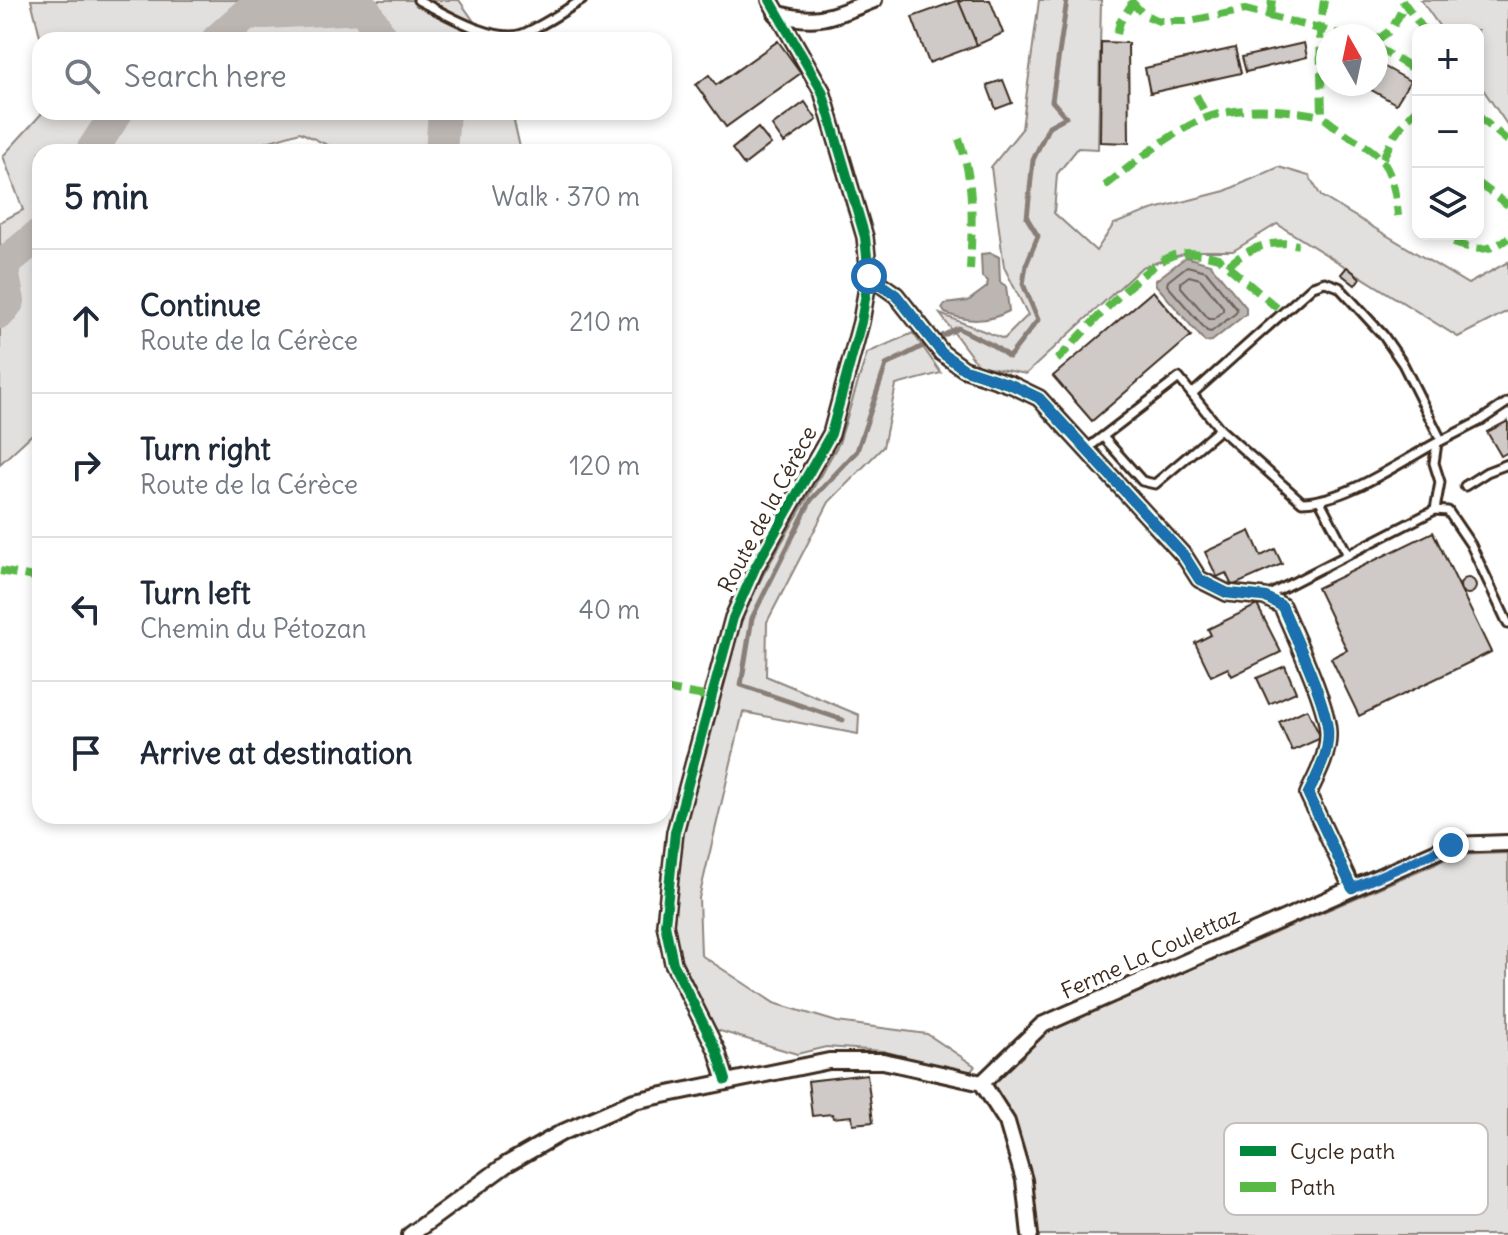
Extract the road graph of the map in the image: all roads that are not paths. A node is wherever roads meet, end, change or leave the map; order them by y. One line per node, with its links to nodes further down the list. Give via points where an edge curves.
1 (418, 0): 5 (lane)
2 (582, 0): 6 (lane)
3 (874, 0): 4 (street, via 824,19 798,20)
4 (773, 6): 7 (street, Route de la Cérèce, via 822,91 865,237)
5 (489, 32)
6 (526, 32)
7 (869, 276): 13 (street, via 896,295 942,353 964,369 1039,398); 23 (street, Route de la Cérèce, via 831,434 756,566 733,618 675,832 665,924 673,963)
8 (1192, 394): 10 (lane); 11 (lane, via 1179,378); 12 (lane, via 1313,286 1325,282 1339,287 1383,335 1403,364)
9 (1508, 402): 12 (lane)
10 (1220, 429): 11 (lane, via 1155,484 1142,481); 16 (lane, via 1302,502)
11 (1104, 438): 13 (lane)
12 (1439, 442): 16 (lane); 17 (lane)
13 (1088, 448): 19 (street, via 1199,579 1227,593)
14 (1508, 464): 15 (lane)
15 (1465, 486)
16 (1320, 501): 18 (lane)
17 (1435, 510): 18 (lane); 20 (lane, via 1448,511 1463,534)
18 (1348, 555): 19 (lane)
19 (1265, 597): 22 (street, via 1282,606 1318,695 1329,733 1322,766 1308,794)
20 (1508, 624)
21 (1508, 843): 22 (street, Ferme La Coulettaz, via 1451,845)
22 (1352, 888): 24 (street, Ferme La Coulettaz, via 1042,1025)
23 (726, 1080): 24 (street, via 829,1061 883,1061); 25 (street, via 634,1101 561,1133 507,1164)
24 (982, 1083): 26 (street, via 1007,1122 1024,1180)
25 (410, 1235)
26 (1030, 1235)

